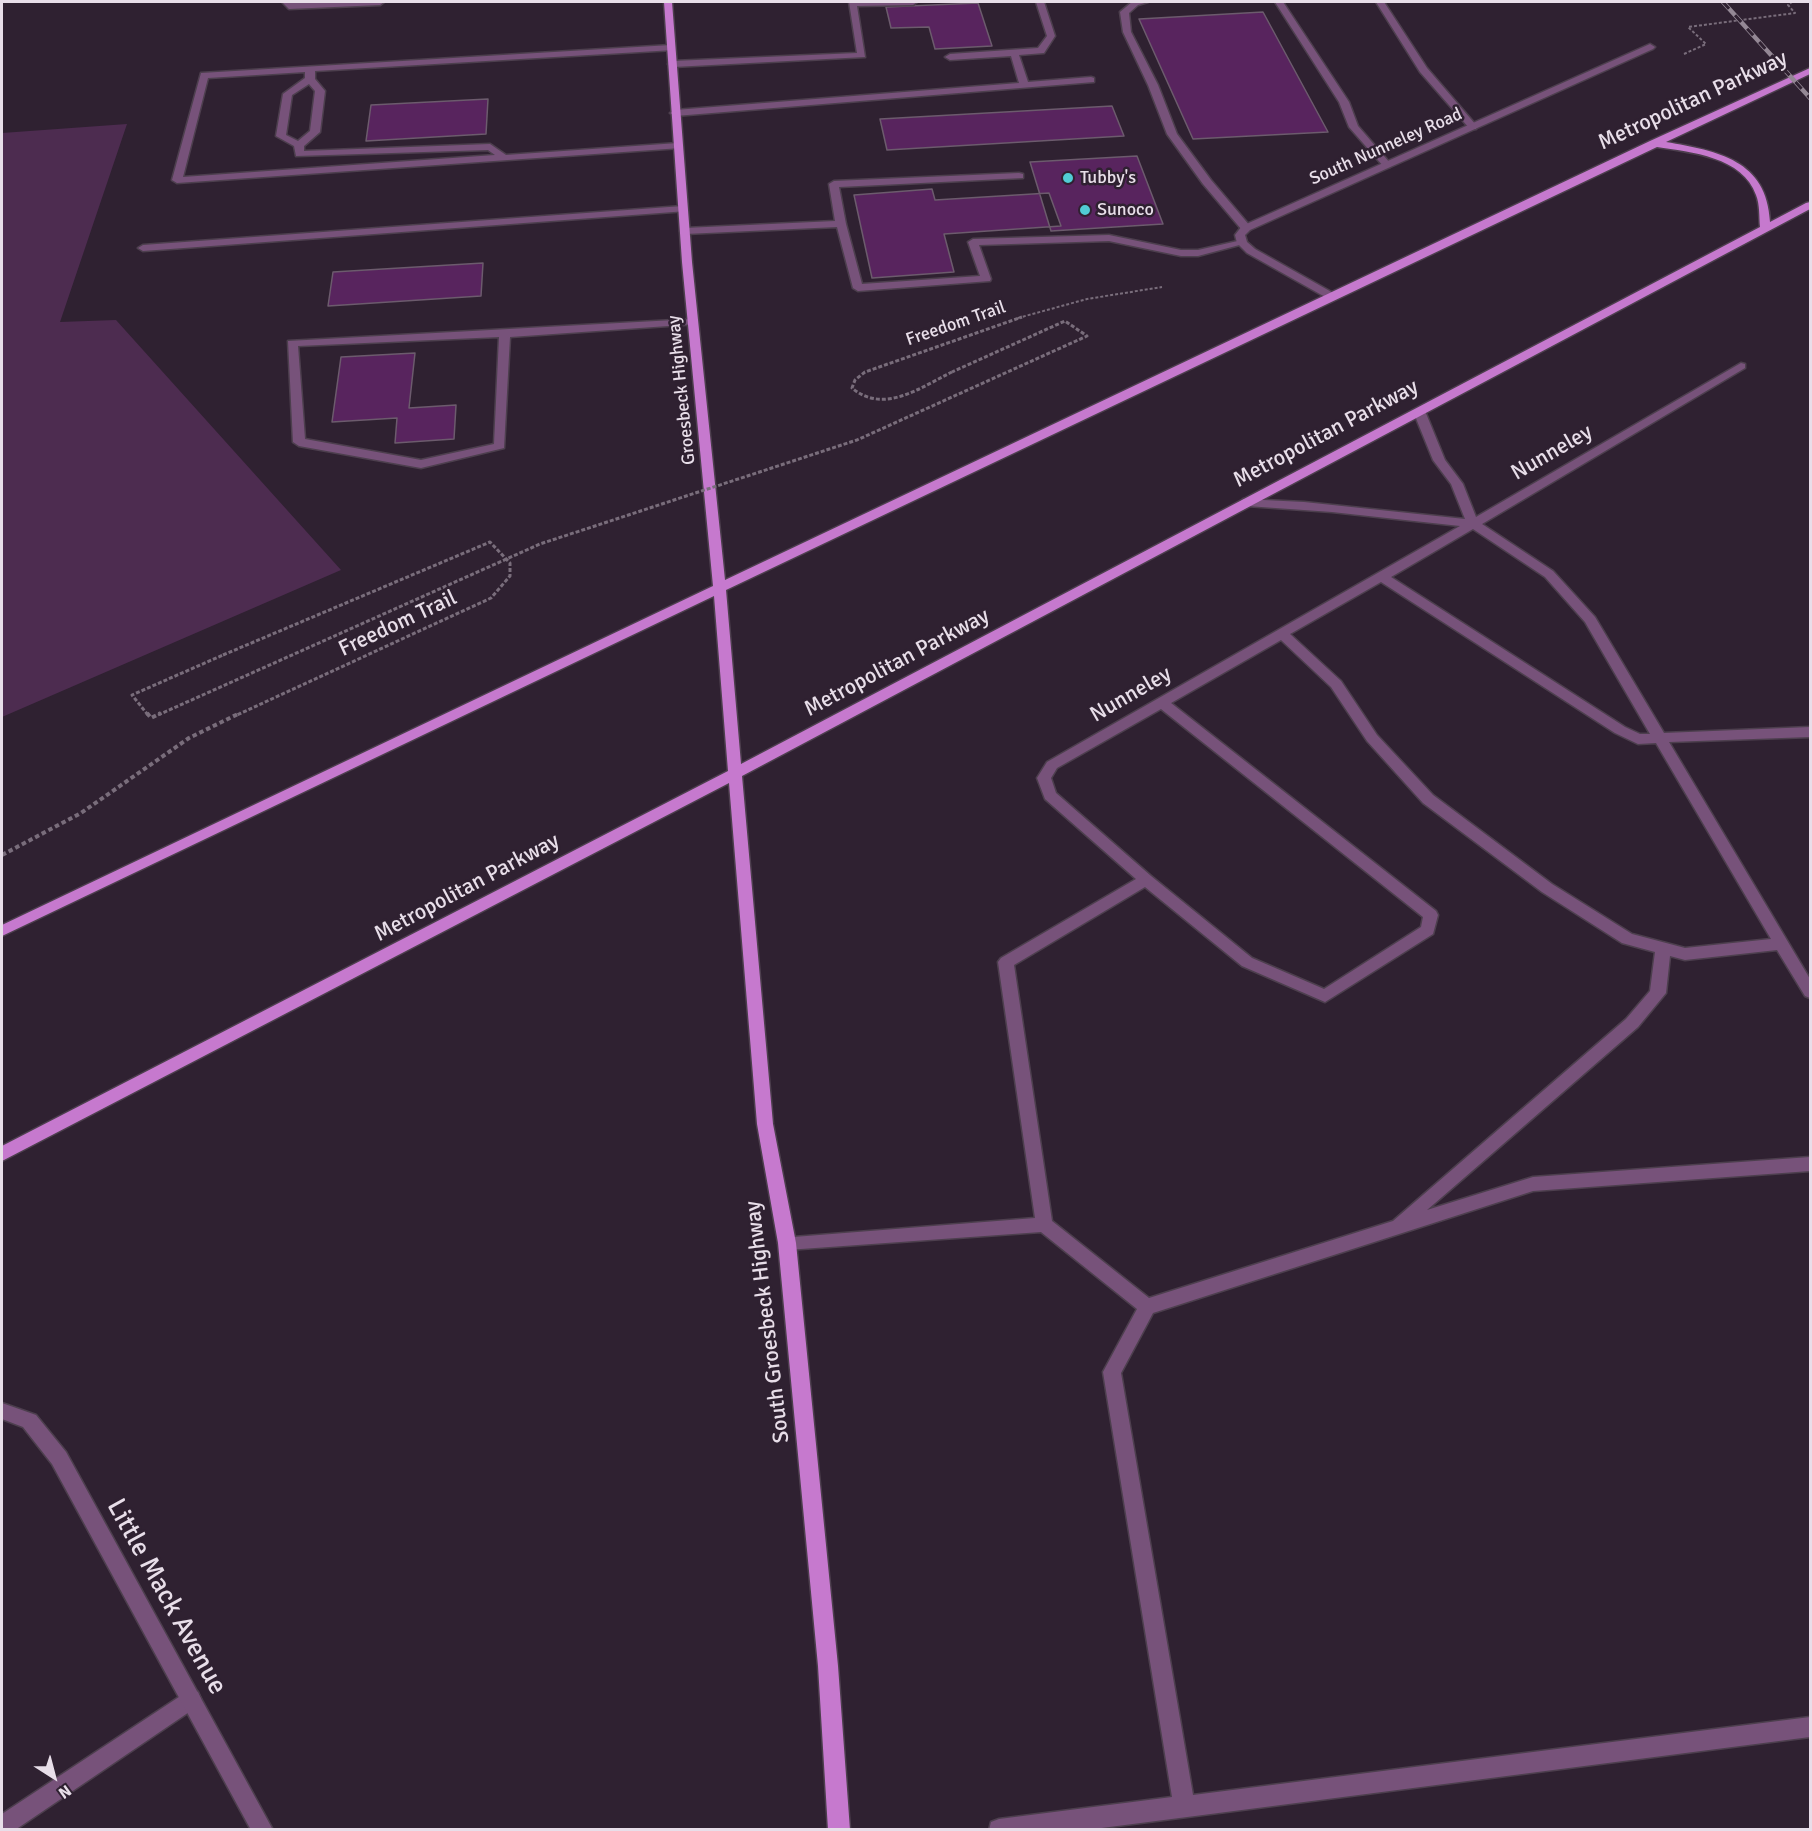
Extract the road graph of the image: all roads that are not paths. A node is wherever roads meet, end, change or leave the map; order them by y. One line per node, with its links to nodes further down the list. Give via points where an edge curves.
1 (286, 2): 2 (street, via 289,6)
2 (380, 2)
3 (668, 2): 10 (main road, Groesbeck Highway)
4 (913, 2): 13 (street, via 852,4 862,55)
5 (1040, 2): 11 (street, via 1051,36 1041,51)
6 (1144, 2): 29 (street, via 1124,12 1127,32 1172,134)
7 (1279, 2): 24 (street, via 1344,102 1354,127)
8 (1380, 2): 19 (street, via 1423,70)
9 (1650, 47): 19 (street, South Nunneley Road)
10 (671, 48): 13 (main road, Groesbeck Highway); 15 (street)
11 (1014, 52): 12 (street); 17 (street)
12 (950, 57)
13 (673, 64): 18 (main road, Groesbeck Highway)
14 (1810, 71): 20 (main road, Metropolitan Parkway)
15 (310, 74): 21 (street, via 320,91 315,132); 21 (street, via 288,94 281,136); 23 (street, via 204,75 177,180)
16 (1091, 80): 17 (street)
17 (1024, 85): 18 (street)
18 (675, 113): 22 (main road, Groesbeck Highway)
19 (1473, 126): 24 (street, South Nunneley Road)
20 (1653, 143): 30 (main road, via 1717,157 1746,171 1761,193); 34 (main road, Metropolitan Parkway)
21 (299, 146): 23 (street, via 299,154 490,147)
22 (678, 146): 23 (street); 27 (main road, Groesbeck Highway)
23 (504, 158)
24 (1387, 165): 29 (street, South Nunneley Road)
25 (1019, 176): 28 (street, via 834,184)
26 (1810, 205): 30 (main road, Metropolitan Parkway)
27 (683, 209): 31 (main road, Groesbeck Highway); 33 (street)
28 (841, 224): 31 (street); 32 (street, via 858,288 986,279 973,242 1109,238 1181,253)
29 (1246, 228): 32 (street, via 1240,235)
30 (1765, 229): 38 (main road, Metropolitan Parkway)
31 (685, 231): 35 (main road, Groesbeck Highway)
32 (1242, 243): 34 (street)
33 (143, 248)
34 (1331, 296): 42 (main road, Metropolitan Parkway)
35 (693, 322): 36 (street); 42 (main road, Groesbeck Highway)
36 (506, 334): 36 (street, via 292,343 299,442 421,464 500,446)
37 (1741, 366): 40 (street, Nunneley)
38 (1419, 411): 39 (main road, Metropolitan Parkway); 40 (street, via 1439,460 1457,484)
39 (1247, 502): 40 (street, via 1324,506); 47 (main road, Metropolitan Parkway)
40 (1473, 524): 41 (street, Nunneley); 46 (street, via 1549,574 1590,620)
41 (1381, 576): 43 (street, Nunneley); 46 (street, via 1620,730 1638,739)
42 (718, 587): 47 (main road, Groesbeck Highway); 49 (main road, Metropolitan Parkway)
43 (1281, 633): 44 (street, Nunneley); 51 (street, via 1336,684 1371,738 1428,799 1547,888 1626,939)
44 (1161, 702): 48 (street, Nunneley, via 1052,765 1044,778 1050,795); 48 (street, via 1431,915 1428,930 1325,996 1247,962)
45 (1810, 732): 46 (street)
46 (1659, 737): 50 (street)
47 (734, 774): 53 (main road, Metropolitan Parkway); 57 (main road, South Groesbeck Highway, via 765,1124)
48 (1146, 880): 55 (street, via 1005,962)
49 (2, 931)
50 (1782, 944): 51 (street, via 1685,954); 52 (street)
51 (1662, 948): 56 (street, via 1658,993 1632,1023)
52 (1810, 992)
53 (2, 1154)
54 (1810, 1164): 56 (street, via 1533,1184)
55 (1044, 1225): 57 (street); 58 (street)
56 (1395, 1227): 58 (street)
57 (787, 1243): 65 (main road, South Groesbeck Highway, via 828,1666)
58 (1147, 1307): 62 (street, via 1112,1371)
59 (2, 1411): 60 (street, Little Mack Avenue, via 28,1421 59,1458)
60 (191, 1699): 63 (street); 64 (street, Little Mack Avenue)
61 (1810, 1727): 62 (street)
62 (1184, 1806): 66 (street)
63 (2, 1826)
64 (263, 1830)
65 (839, 1830)
66 (999, 1830)

